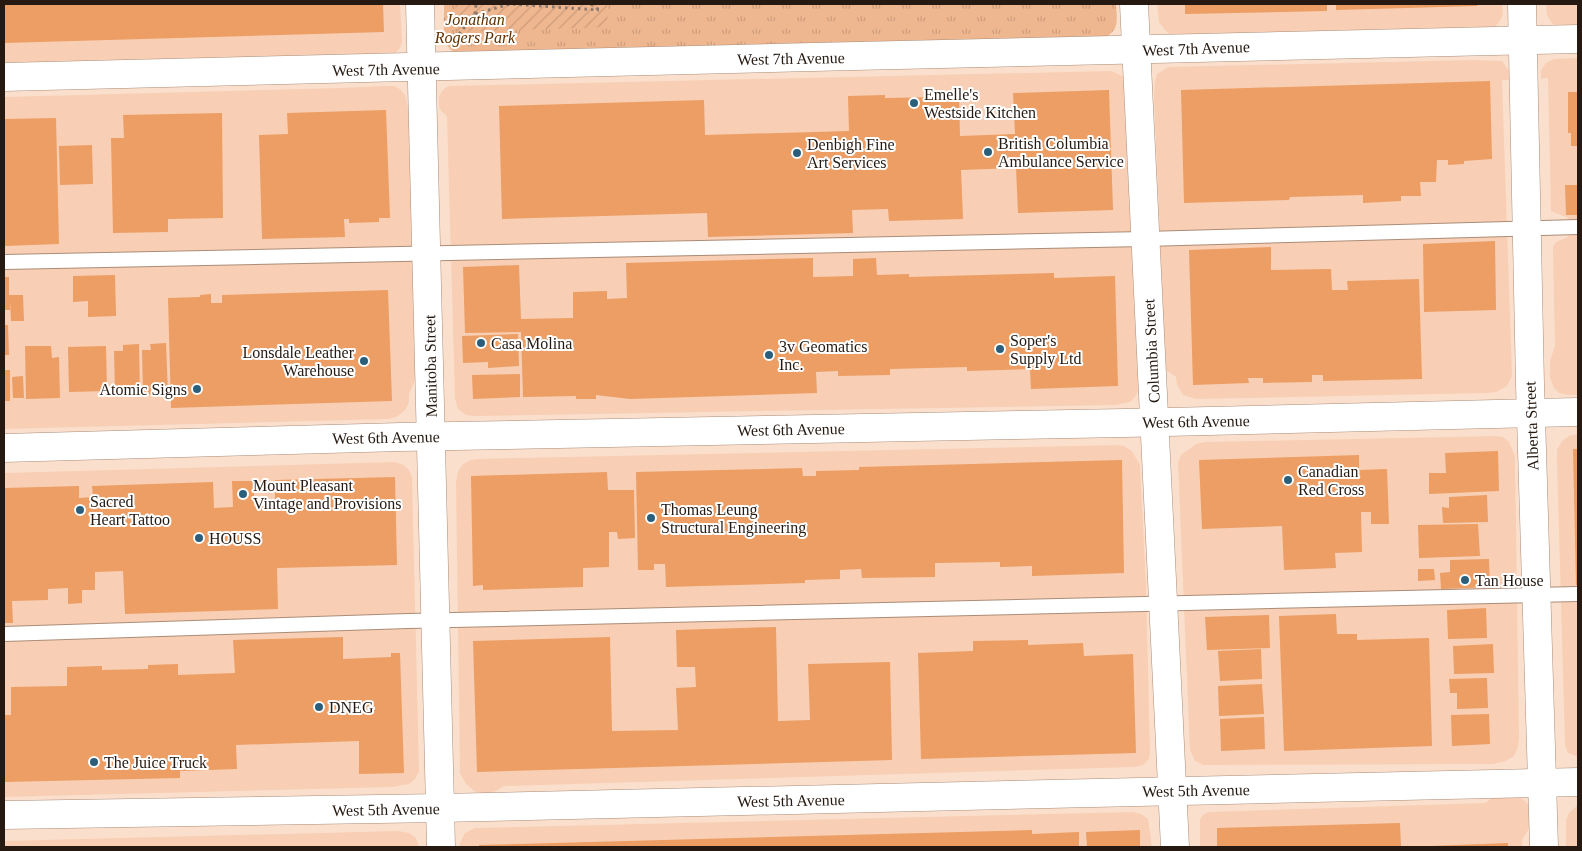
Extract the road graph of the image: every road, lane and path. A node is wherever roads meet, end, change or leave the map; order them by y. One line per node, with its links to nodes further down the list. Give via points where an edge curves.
1 (420, 4): 13 (street, Manitoba Street)
2 (476, 4): 8 (path)
3 (510, 4): 7 (path); 8 (path)
4 (591, 4): 7 (path, via 599,10)
5 (1134, 4): 12 (street, Columbia Street)
6 (1522, 4): 10 (street, Alberta Street)
7 (544, 5)
8 (475, 14): 11 (path)
9 (1578, 40): 10 (street, West 7th Avenue)
10 (1523, 41): 12 (street, West 7th Avenue); 16 (street, Alberta Street)
11 (451, 44)
12 (1136, 49): 13 (street, West 7th Avenue); 17 (street, Columbia Street)
13 (422, 68): 14 (street, West 7th Avenue); 18 (street, Manitoba Street)
14 (4, 78)
15 (1578, 227): 16 (lane)
16 (1527, 228): 17 (lane); 21 (street, Alberta Street)
17 (1145, 239): 18 (lane); 22 (street, Columbia Street)
18 (427, 254): 19 (lane); 23 (street, Manitoba Street)
19 (4, 262)
20 (1578, 412): 21 (street, West 6th Avenue)
21 (1531, 413): 22 (street, West 6th Avenue); 26 (street, Alberta Street)
22 (1154, 422): 23 (street, West 6th Avenue); 27 (street, Columbia Street)
23 (431, 436): 24 (street, West 6th Avenue); 28 (street, Manitoba Street)
24 (4, 448)
25 (1578, 594): 26 (lane)
26 (1537, 595): 27 (lane); 31 (street, Alberta Street)
27 (1163, 604): 28 (lane); 32 (street, Columbia Street)
28 (436, 621): 29 (lane); 33 (street, Manitoba Street)
29 (4, 634)
30 (1578, 782): 31 (street, West 5th Avenue)
31 (1542, 783): 32 (street, West 5th Avenue); 37 (street, Alberta Street)
32 (1171, 791): 33 (street, West 5th Avenue); 36 (street, Columbia Street)
33 (440, 808): 34 (street, West 5th Avenue); 35 (street, Manitoba Street)
34 (4, 815)
35 (441, 847)
36 (1174, 847)
37 (1544, 847)

